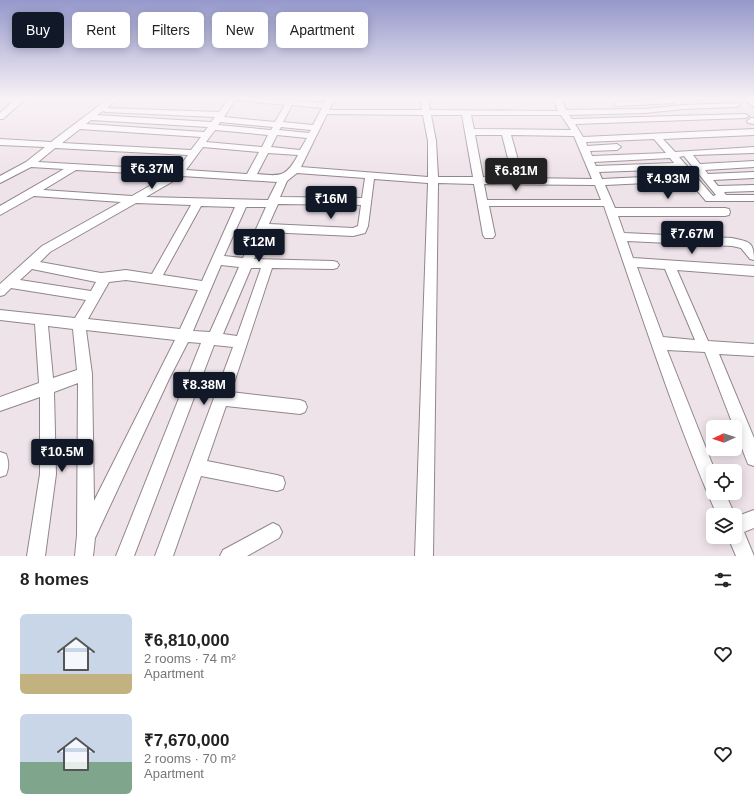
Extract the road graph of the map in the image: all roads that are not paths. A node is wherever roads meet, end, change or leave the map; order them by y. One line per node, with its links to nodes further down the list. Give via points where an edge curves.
1 (81, 124): 9 (street)
2 (215, 124): 15 (street)
3 (233, 124): 10 (street)
4 (279, 124): 10 (street)
5 (319, 124): 11 (street)
6 (430, 124): 45 (street)
7 (468, 124): 12 (street)
8 (571, 124): 16 (street)
9 (78, 126): 15 (street); 21 (street)
10 (276, 129): 11 (street); 23 (street)
11 (315, 132): 26 (street)
12 (469, 132): 13 (street); 46 (street)
13 (506, 132): 16 (street); 47 (street)
14 (754, 132): 17 (street)
15 (206, 135): 19 (street)
16 (579, 136): 17 (street); 22 (street)
17 (657, 137): 20 (street)
18 (0, 142): 21 (street)
19 (200, 144): 23 (street); 25 (street)
20 (664, 145): 22 (street); 28 (street)
21 (52, 146): 25 (street); 30 (street)
22 (585, 149): 29 (street)
23 (265, 150): 26 (street); 41 (street)
24 (754, 150): 27 (street)
25 (194, 153): 37 (street)
26 (304, 153): 36 (street)
27 (686, 153): 28 (street); 34 (street)
28 (674, 155): 29 (street); 32 (street)
29 (589, 159): 35 (street)
30 (29, 164): 33 (street); 44 (street)
31 (754, 164): 34 (street)
32 (683, 166): 35 (street); 42 (street)
33 (74, 167): 37 (street); 51 (street)
34 (697, 167): 40 (street)
35 (594, 169): 48 (street)
36 (295, 170): 38 (street); 43 (street)
37 (179, 174): 41 (street); 54 (street)
38 (370, 175): 45 (street); 57 (street)
39 (754, 175): 40 (street)
40 (706, 177): 50 (street)
41 (250, 178): 43 (street)
42 (692, 178): 48 (street); 53 (street, via 710,198)
43 (283, 179): 56 (street)
44 (0, 180)
45 (433, 180): 46 (street); 110 (street)
46 (479, 180): 47 (street); 59 (street)
47 (519, 181): 48 (street)
48 (599, 182): 60 (street)
49 (754, 188): 50 (street)
50 (716, 189): 53 (street)
51 (32, 193): 54 (street); 61 (street)
52 (754, 198): 53 (street)
53 (724, 199)
54 (132, 200): 55 (street); 70 (street, via 52,245)
55 (198, 202): 58 (street); 76 (street)
56 (272, 202): 57 (street); 58 (street); 63 (street)
57 (367, 202): 63 (street, via 364,226 358,231)
58 (242, 203): 67 (street)
59 (483, 203): 60 (street); 64 (street)
60 (609, 208): 62 (street); 65 (street)
61 (0, 211)
62 (724, 212)
63 (261, 228): 69 (street)
64 (489, 235)
65 (620, 237): 66 (street, via 732,242 745,245); 68 (street)
66 (754, 256)
67 (217, 260): 69 (street); 77 (street)
68 (629, 262): 73 (street); 86 (street)
69 (246, 263): 71 (street); 84 (street)
70 (29, 264): 75 (street); 78 (street)
71 (268, 264): 72 (street); 85 (street)
72 (333, 265)
73 (669, 265): 74 (street); 87 (street)
74 (754, 271)
75 (105, 278): 76 (street, via 121,275); 79 (street)
76 (155, 279): 77 (street)
77 (206, 286): 83 (street)
78 (4, 287): 79 (street)
79 (94, 296): 82 (street)
80 (0, 315): 81 (street)
81 (41, 319): 82 (street); 90 (street)
82 (79, 323): 83 (street); 89 (street)
83 (184, 336): 84 (street); 103 (street)
84 (212, 338): 85 (street); 107 (street)
85 (242, 342): 91 (street)
86 (658, 343): 87 (street); 98 (street)
87 (707, 347): 88 (street); 94 (street)
88 (754, 350)
89 (85, 374): 90 (street); 103 (street)
90 (47, 388): 92 (street); 105 (street, via 47,481)
91 (221, 398): 93 (street); 96 (street)
92 (0, 404)
93 (300, 407)
94 (754, 458)
95 (0, 460): 97 (street)
96 (196, 467): 99 (street); 108 (street)
97 (0, 469)
98 (706, 469)
99 (277, 483)
100 (754, 519): 101 (street)
101 (742, 523)
102 (273, 532): 109 (street)
103 (85, 539): 106 (street)
104 (740, 544): 111 (street)
105 (36, 556)
106 (84, 556)
107 (125, 556)
108 (164, 556)
109 (229, 556)
110 (424, 556)
111 (746, 556)

